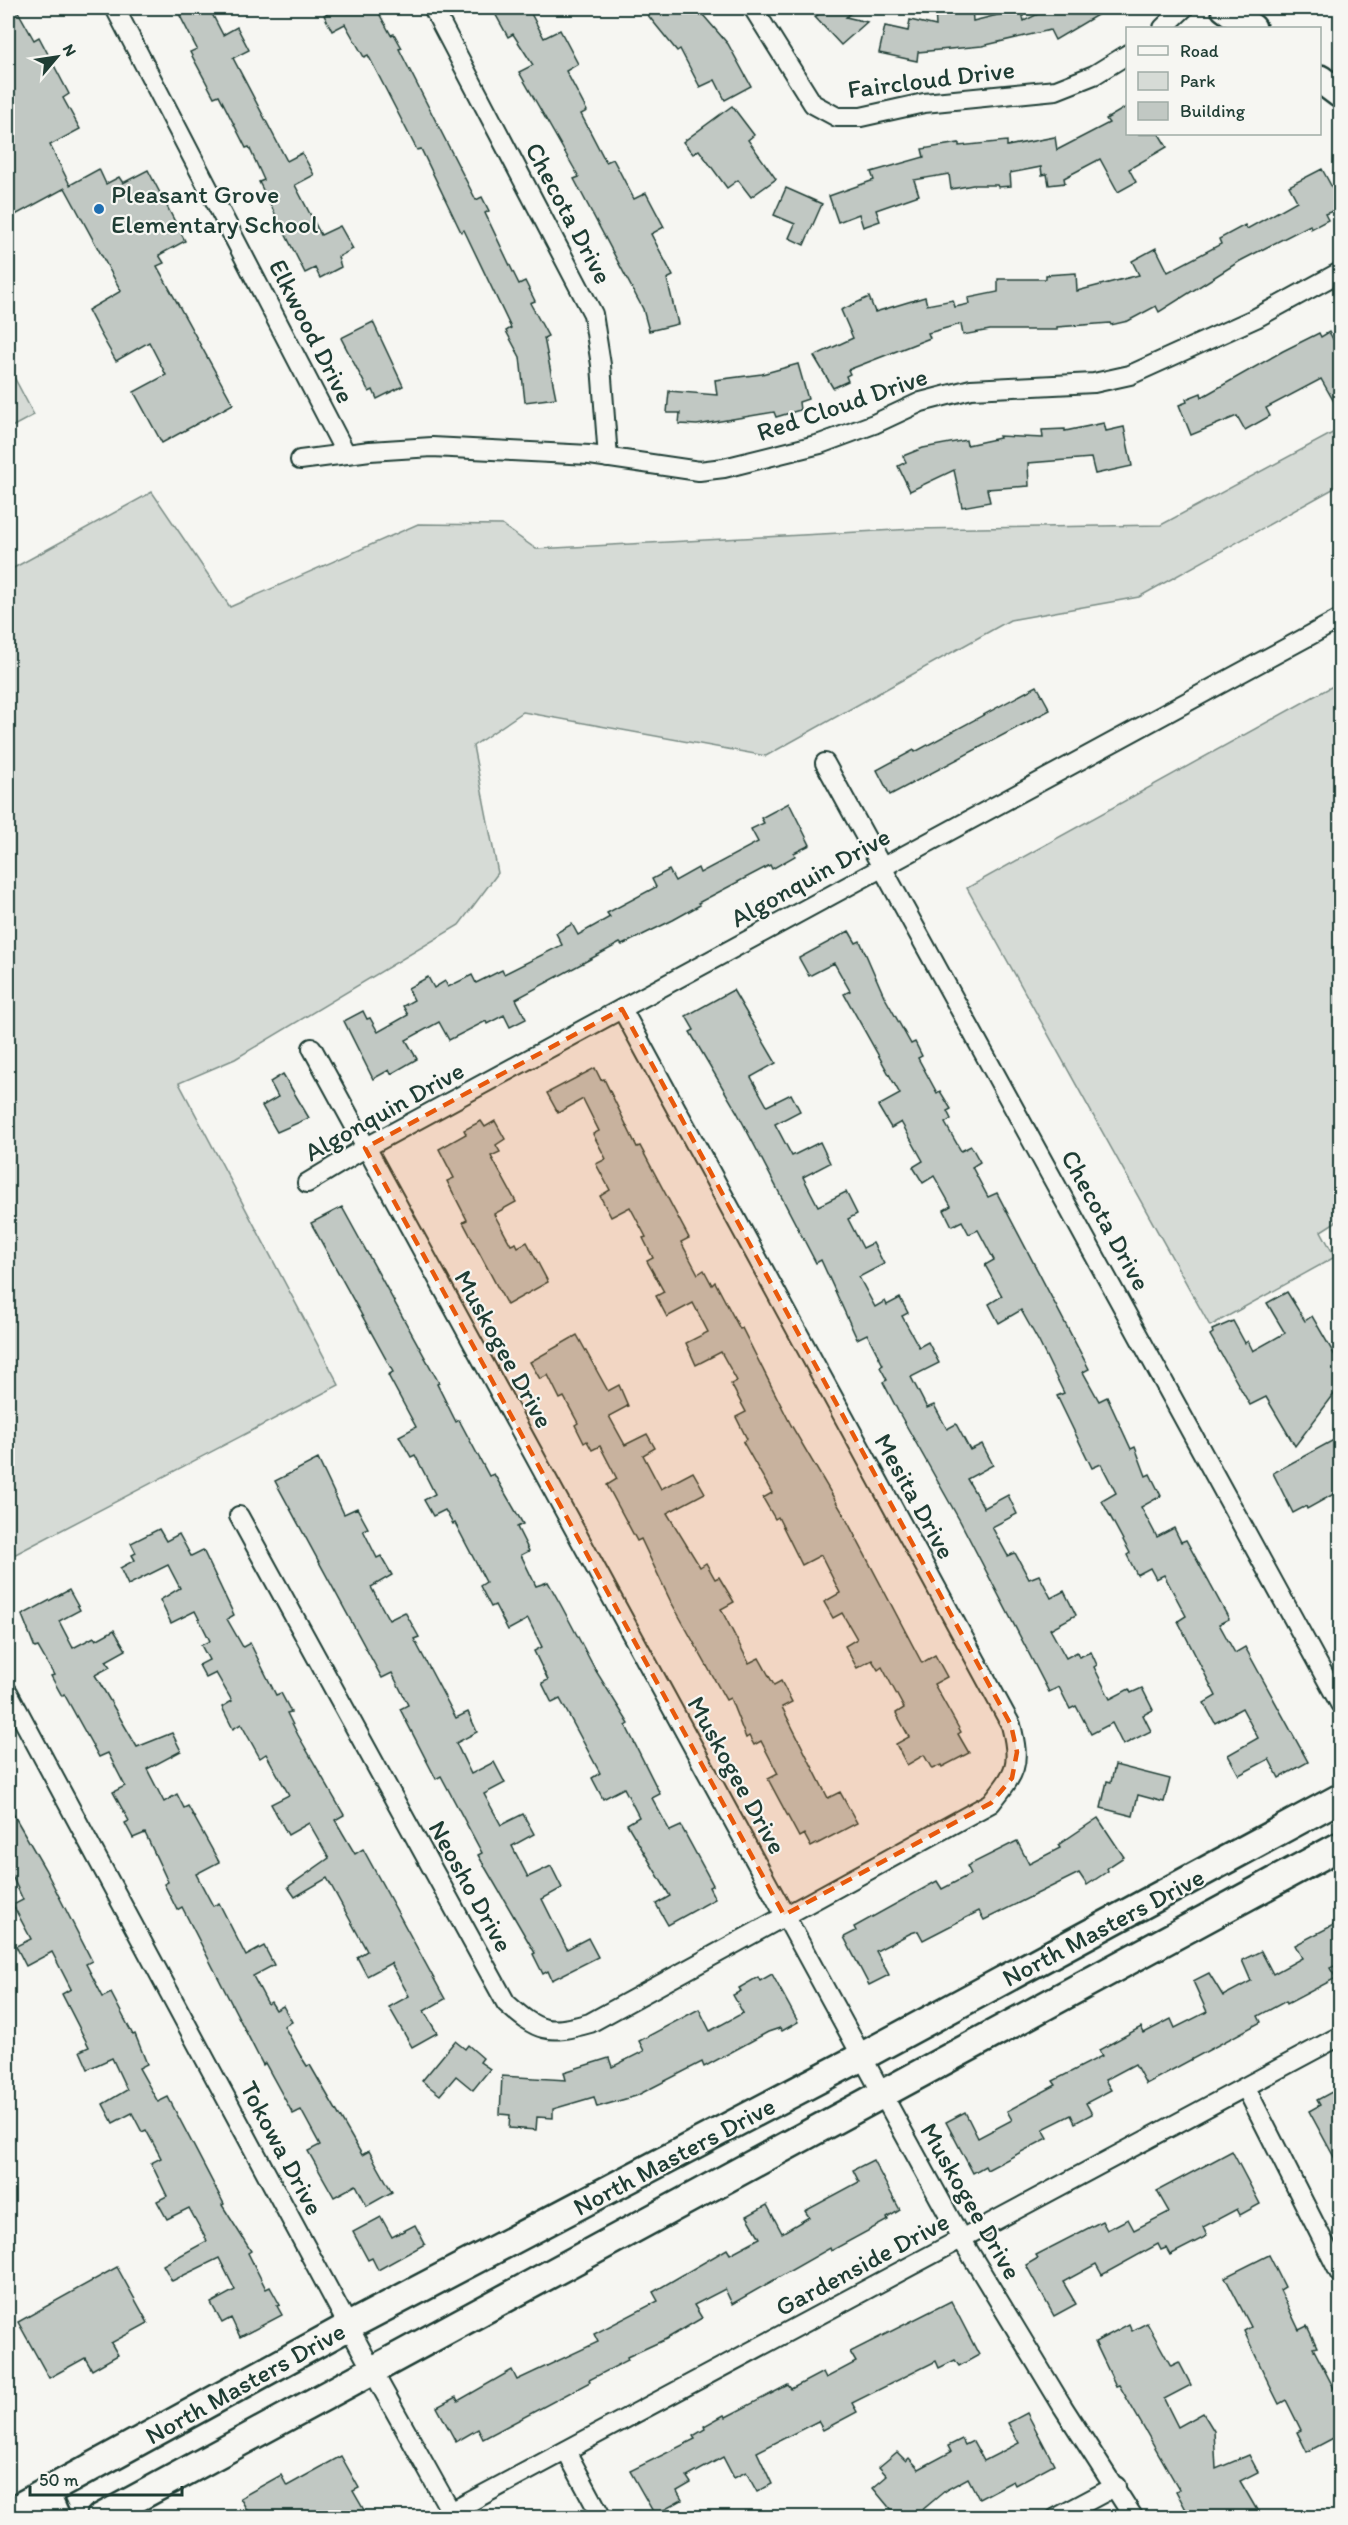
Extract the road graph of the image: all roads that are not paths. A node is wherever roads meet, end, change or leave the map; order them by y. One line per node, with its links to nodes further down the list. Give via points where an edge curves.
1 (115, 8): 12 (street, Elkwood Drive)
2 (432, 8): 13 (street, Checota Drive, via 593,314)
3 (753, 8): 8 (street, Faircloud Drive, via 813,104 837,117 861,117 924,103 1056,90 1094,75)
4 (1184, 8): 6 (street)
5 (1225, 8): 7 (main road)
6 (1164, 27)
7 (1251, 27)
8 (1126, 55)
9 (1321, 80): 10 (main road)
10 (1341, 94)
11 (1341, 272): 13 (street, Red Cloud Drive, via 1256,318 1154,366 1121,377 1094,383 971,389 921,402 820,444 724,468 699,471)
12 (346, 454): 13 (street, Red Cloud Drive, via 432,447); 14 (street, Red Cloud Drive)
13 (608, 458)
14 (300, 460)
15 (1341, 619): 17 (street, Algonquin Drive)
16 (825, 763): 17 (street, Checota Drive)
17 (884, 866): 18 (street, Algonquin Drive); 24 (street, Checota Drive)
18 (622, 1009): 20 (street, Algonquin Drive); 27 (street, Mesita Drive, via 1011,1725 1017,1752 1012,1778 991,1803)
19 (312, 1048): 20 (street, Muskogee Drive)
20 (365, 1148): 21 (street, Algonquin Drive); 27 (street, Muskogee Drive)
21 (307, 1183)
22 (239, 1516): 27 (street, Neosho Drive, via 506,2003 530,2024 560,2032 590,2024)
23 (8, 1692): 34 (street, Tokowa Drive)
24 (1341, 1704)
25 (1341, 1798): 29 (main road, North Masters Drive)
26 (1341, 1846): 31 (main road, North Masters Drive)
27 (784, 1916): 29 (street, Muskogee Drive)
28 (1341, 2036): 30 (street, Gardenside Drive)
29 (861, 2057): 31 (street, Muskogee Drive); 34 (main road, North Masters Drive)
30 (1246, 2088): 32 (street, Gardenside Drive); 33 (street)
31 (883, 2096): 32 (street, Muskogee Drive); 35 (main road, North Masters Drive)
32 (962, 2240): 36 (street, Gardenside Drive); 37 (street, Muskogee Drive, via 1063,2407)
33 (1341, 2274)
34 (349, 2326): 35 (street, Tokowa Drive); 38 (main road, North Masters Drive)
35 (372, 2370): 36 (street, Tokowa Drive, via 451,2512); 41 (main road, North Masters Drive)
36 (566, 2451): 42 (street)
37 (1116, 2486): 43 (street); 44 (street, Muskogee Drive)
38 (45, 2493): 39 (main road, North Masters Drive); 40 (main road)
39 (8, 2513)
40 (56, 2517)
41 (100, 2517)
42 (602, 2517)
43 (1056, 2517)
44 (1134, 2517)

